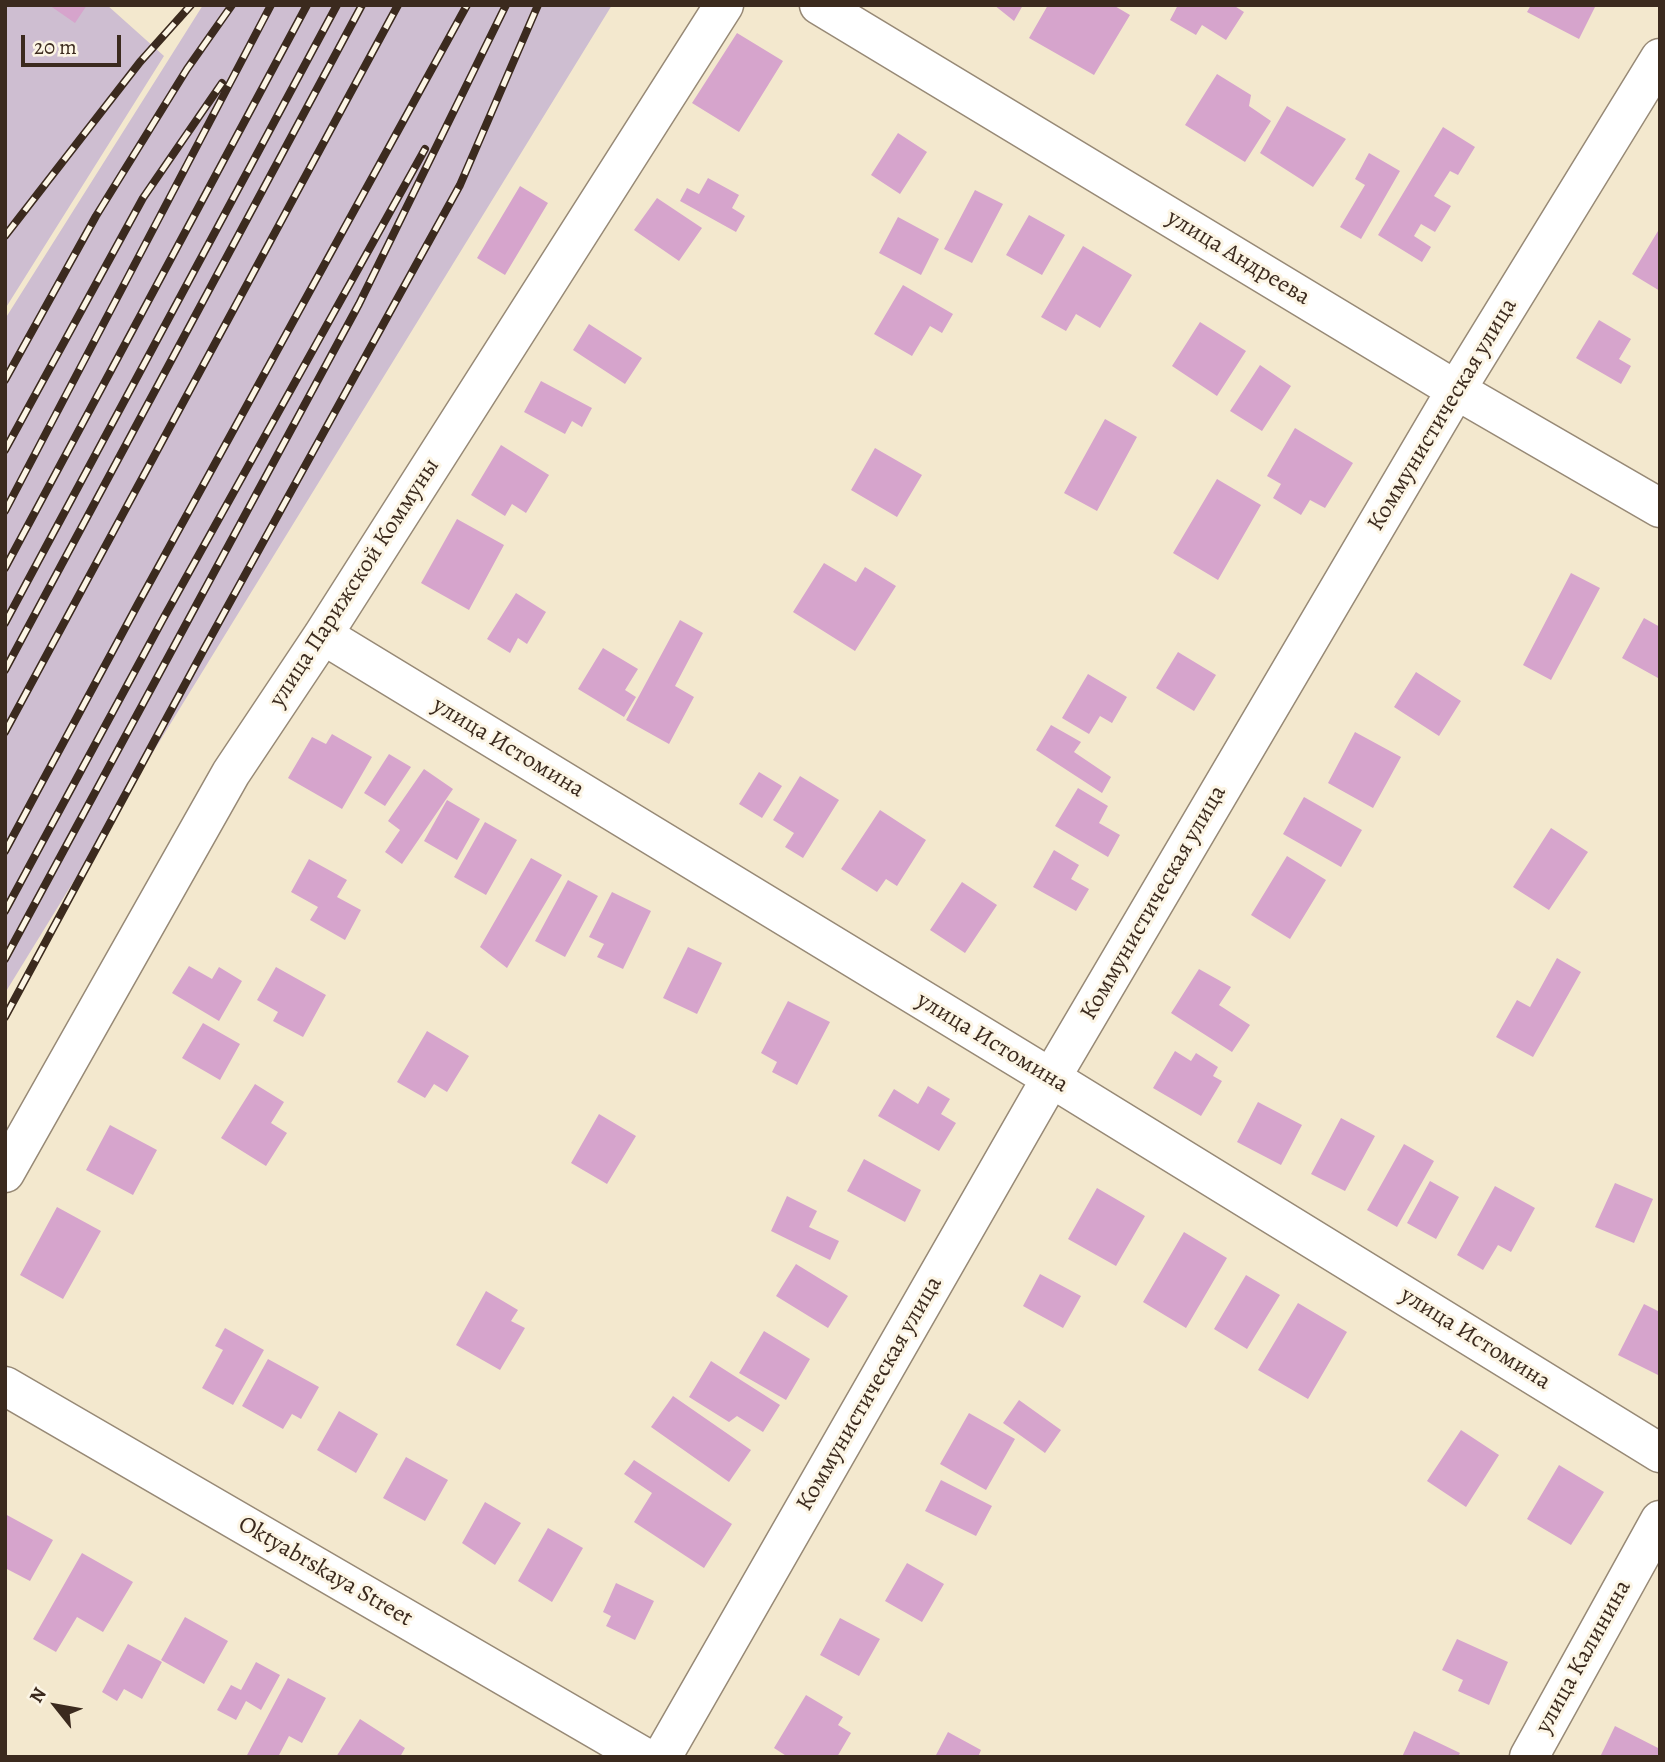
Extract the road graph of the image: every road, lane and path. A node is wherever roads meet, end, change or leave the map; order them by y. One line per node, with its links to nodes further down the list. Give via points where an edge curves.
1 (724, 5): 6 (street, улица Парижской Коммуны)
2 (819, 5): 4 (street, улица Андреева)
3 (1660, 58): 4 (street, Коммунистическая улица)
4 (1456, 390): 5 (street, улица Андреева); 7 (street, Коммунистическая улица)
5 (1660, 508)
6 (323, 635): 7 (street, улица Истомина); 8 (street, улица Парижской Коммуны, via 231,773)
7 (1051, 1078): 10 (street, улица Истомина); 13 (street, Коммунистическая улица)
8 (5, 1174)
9 (5, 1386): 12 (street, Oktyabrskaya Street)
10 (1660, 1453)
11 (1660, 1520): 14 (street, улица Калинина)
12 (644, 1757)
13 (662, 1757)
14 (1529, 1757)

